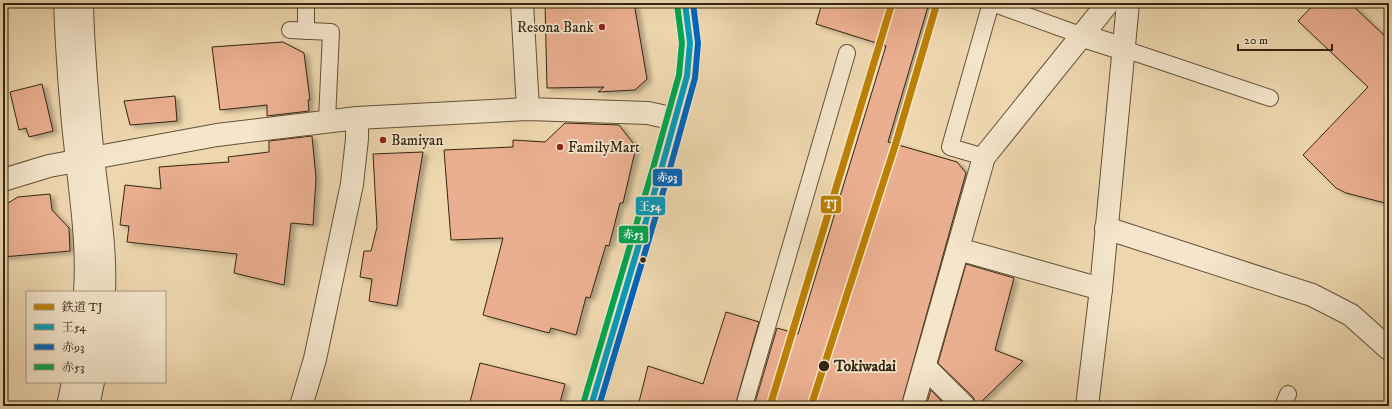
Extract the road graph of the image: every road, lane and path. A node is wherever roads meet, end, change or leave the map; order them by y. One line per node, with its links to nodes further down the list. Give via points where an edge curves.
1 (65, 3): 20 (street, via 68,69)
2 (82, 3): 20 (street)
3 (306, 3): 10 (lane)
4 (522, 3): 15 (street)
5 (685, 3): 17 (street, via 690,43 687,76)
6 (991, 3): 11 (lane); 19 (lane, via 950,147)
7 (1108, 3): 11 (street)
8 (1128, 3): 12 (street)
9 (290, 30): 10 (lane)
10 (306, 31): 18 (lane, via 330,32)
11 (1083, 36): 12 (street); 19 (street)
12 (1124, 48): 14 (lane); 22 (street)
13 (847, 53): 35 (lane)
14 (1270, 98)
15 (528, 109): 16 (street); 17 (street, via 648,112)
16 (357, 118): 18 (street); 33 (street, via 352,184 315,359)
17 (675, 119): 34 (street)
18 (327, 120): 20 (street, via 217,135)
19 (984, 157): 23 (street)
20 (85, 159): 21 (street, via 49,166); 25 (street); 26 (street, via 101,226)
21 (3, 180)
22 (1106, 228): 24 (street); 27 (street, via 1312,295 1351,315)
23 (958, 249): 24 (street); 28 (street)
24 (1101, 289): 38 (street)
25 (85, 291)
26 (104, 291)
27 (1389, 349)
28 (925, 367): 36 (street); 37 (street)
29 (73, 383): 31 (street)
30 (93, 383): 32 (street)
31 (68, 406)
32 (88, 406)
33 (301, 406)
34 (591, 406)
35 (744, 406)
36 (912, 406)
37 (964, 406)
38 (1087, 406)

